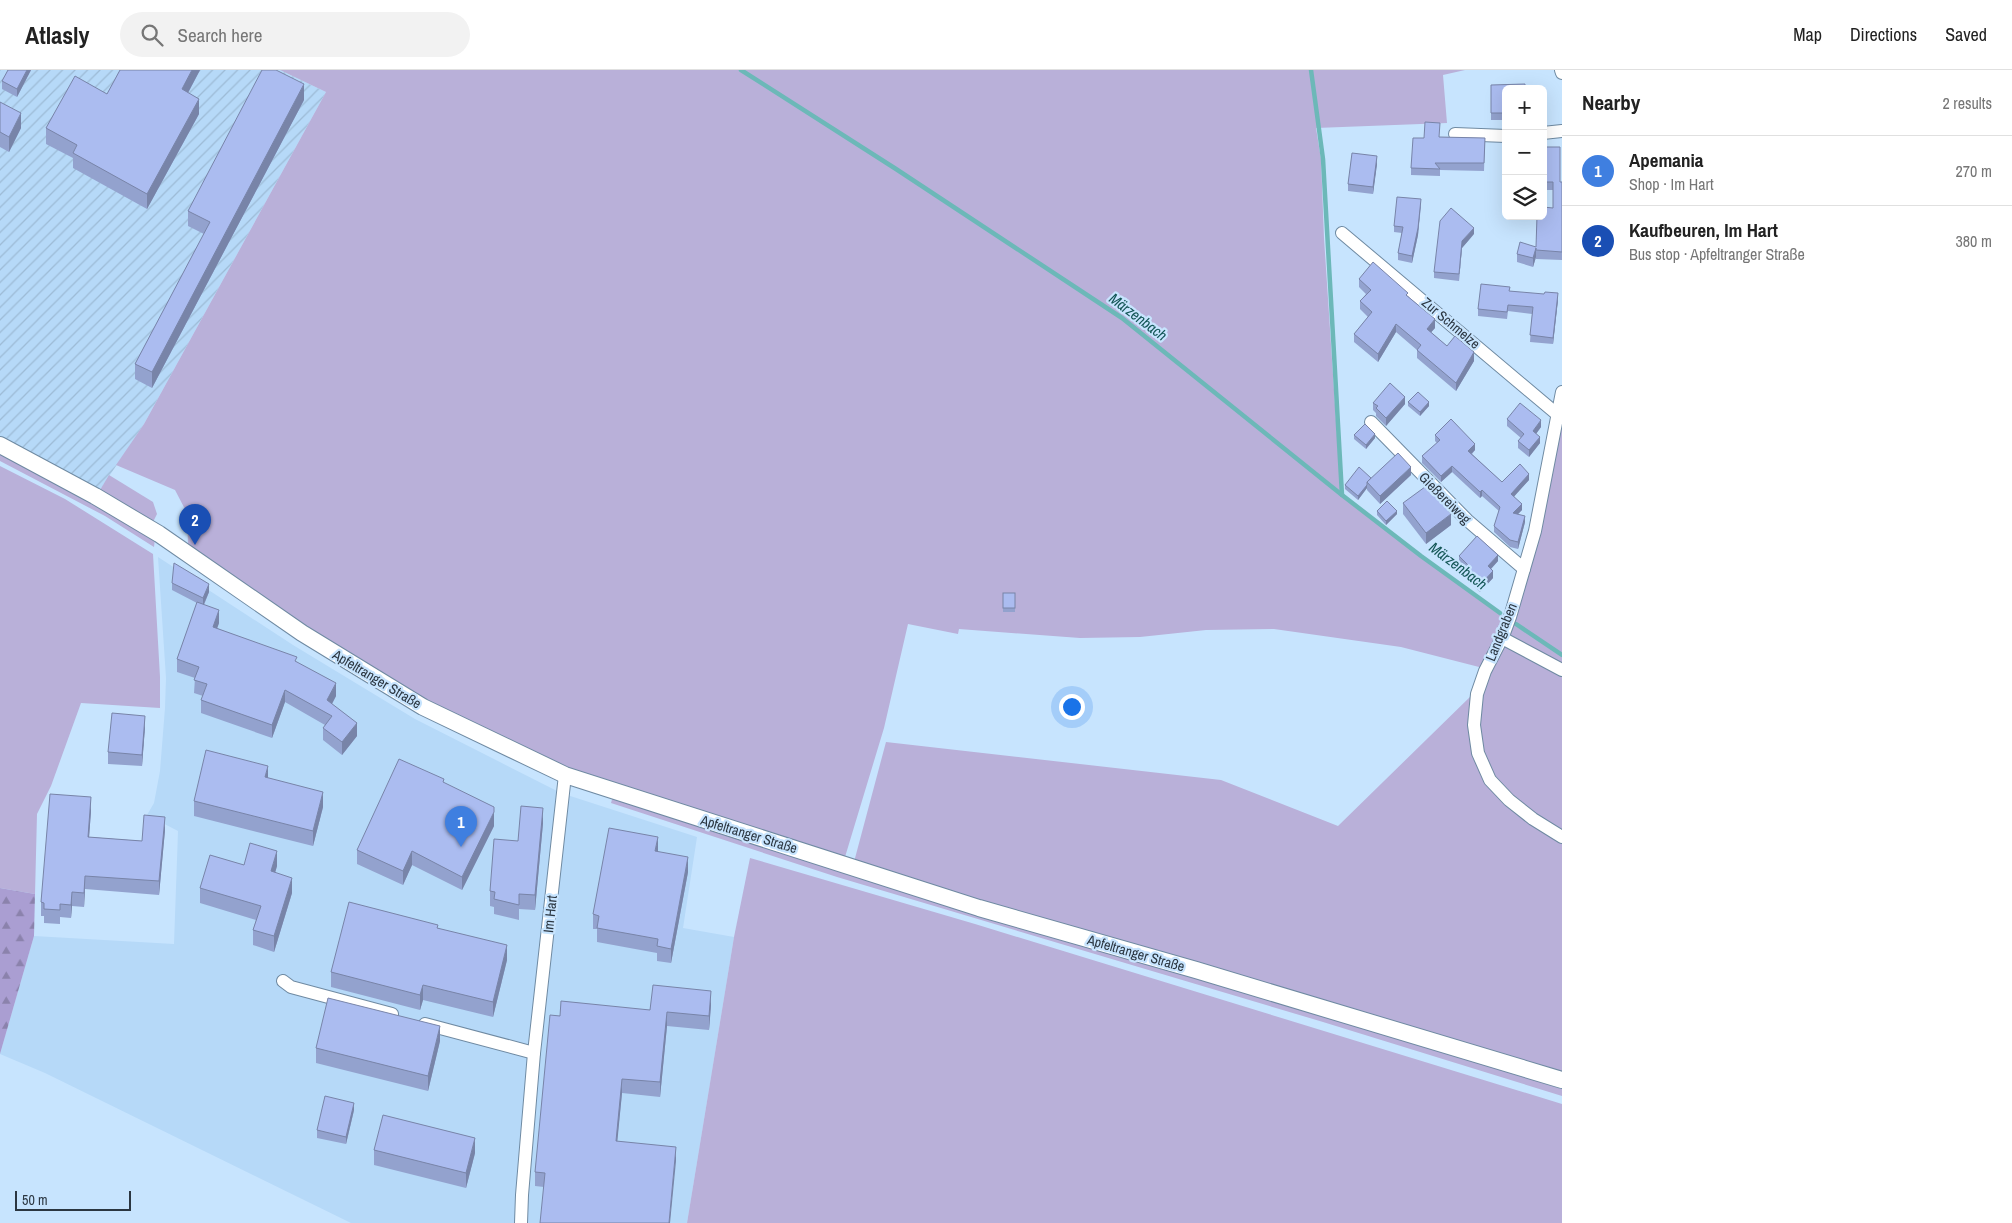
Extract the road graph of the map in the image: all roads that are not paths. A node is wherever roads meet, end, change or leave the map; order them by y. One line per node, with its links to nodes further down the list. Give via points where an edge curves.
1 (1562, 131): 2 (street)
2 (1547, 133)
3 (1455, 134): 4 (street)
4 (1502, 136)
5 (1342, 233): 7 (street, Zur Schmelze)
6 (1562, 392): 7 (street, Landgraben)
7 (1558, 414): 10 (street, Landgraben, via 1535,531)
8 (1370, 422): 10 (street, Gießereiweg, via 1467,520)
9 (0, 445): 13 (street, Apfeltranger Straße, via 159,534 302,633 423,707)
10 (1524, 569): 11 (street, Landgraben)
11 (1502, 638): 12 (street); 14 (street, Landgraben, via 1477,694 1474,725 1478,753 1490,780 1509,800)
12 (1562, 670)
13 (565, 775): 16 (street, Im Hart); 17 (street, Apfeltranger Straße, via 979,908)
14 (1562, 837)
15 (283, 981): 16 (street, via 291,987)
16 (534, 1053): 18 (street, Im Hart)
17 (1562, 1080)
18 (521, 1223)

